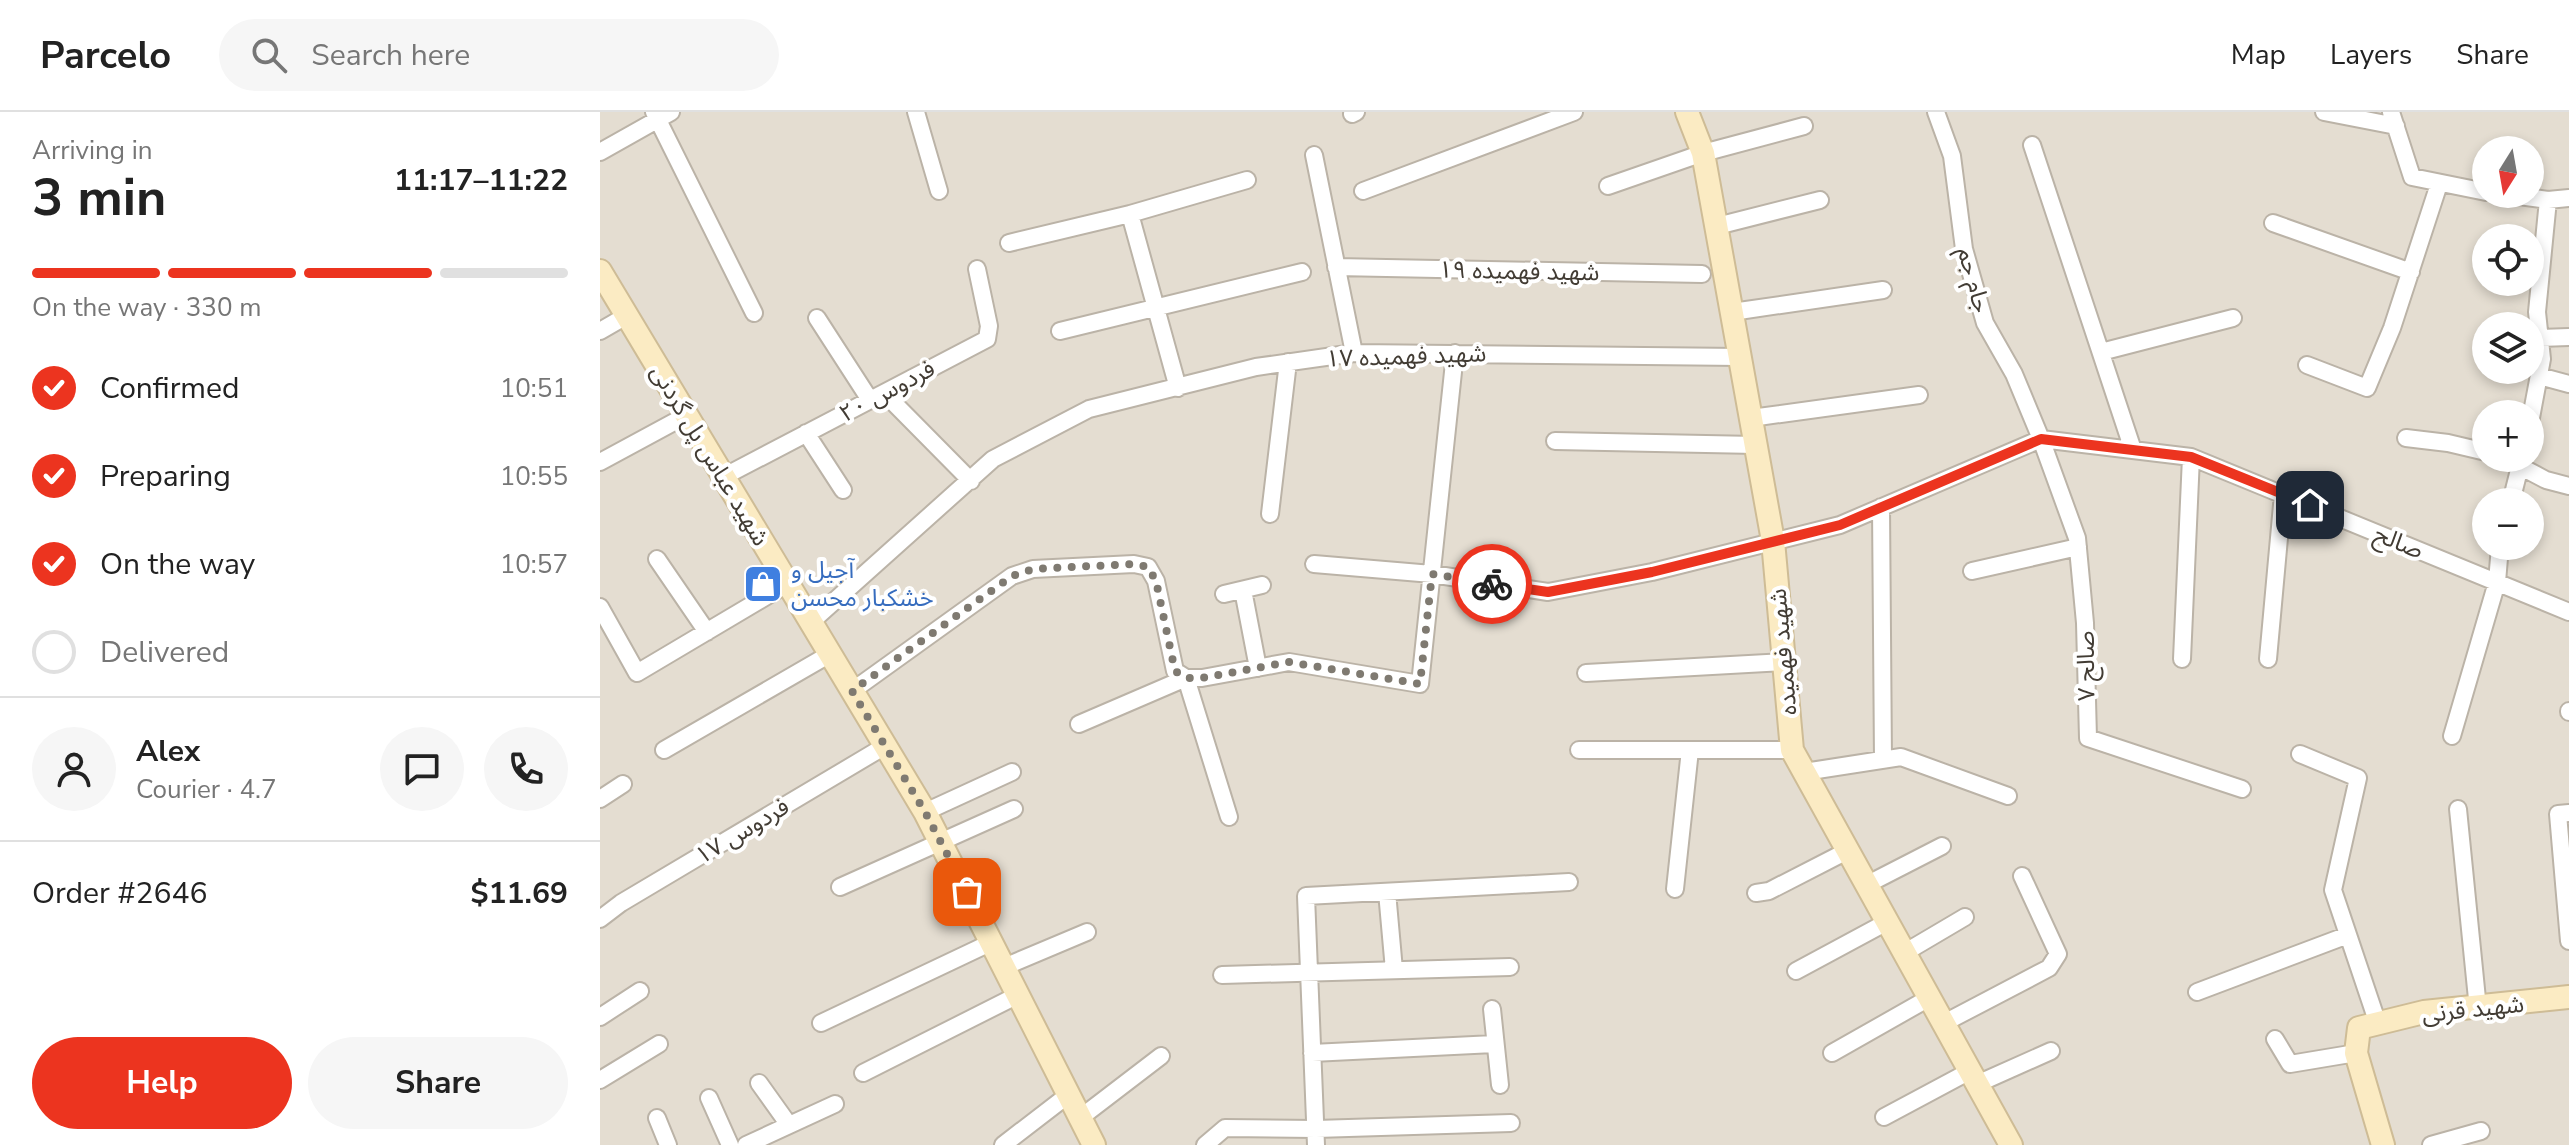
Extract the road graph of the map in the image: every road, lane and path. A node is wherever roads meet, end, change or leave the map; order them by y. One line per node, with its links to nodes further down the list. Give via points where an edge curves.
1 (916, 112): 17 (street)
2 (1574, 112): 18 (street)
3 (1687, 112): 11 (street, شهید فهمیده)
4 (1936, 112): 60 (street, جام جم, via 1952,156 1964,249 1985,323)
5 (2324, 112): 7 (street)
6 (660, 115): 10 (street); 37 (street)
7 (2393, 119): 14 (street, via 2412,177)
8 (1804, 126): 11 (street)
9 (2032, 145): 45 (street)
10 (600, 152)
11 (1703, 153): 15 (street); 25 (street, شهید فهمیده)
12 (1314, 155): 27 (street)
13 (1247, 180): 23 (street)
14 (2439, 184): 16 (street); 31 (street)
15 (1608, 186)
16 (2472, 190)
17 (939, 191)
18 (1363, 191)
19 (2569, 198): 22 (street)
20 (2544, 199): 22 (street)
21 (1820, 200): 25 (street)
22 (2548, 200): 36 (street)
23 (1130, 214): 26 (street); 34 (street)
24 (2273, 223): 31 (street)
25 (1717, 226): 35 (street, شهید فهمیده)
26 (1009, 243)
27 (1336, 267): 32 (street, شهید فهمیده ۱۹); 46 (street)
28 (977, 269): 55 (street, فردوس ۲۰, via 987,339)
29 (600, 271): 38 (street, شهید عباس پل گردنی)
30 (1302, 272): 34 (street)
31 (2411, 272): 50 (street, via 2367,388)
32 (1702, 274)
33 (1883, 290): 35 (street)
34 (1156, 308): 42 (street); 53 (street)
35 (1732, 312): 48 (street, شهید فهمیده)
36 (2537, 312)
37 (754, 313)
38 (626, 316): 41 (street); 56 (street, شهید عباس پل گردنی)
39 (817, 318): 55 (street)
40 (2233, 318): 45 (street)
41 (600, 331)
42 (1060, 331)
43 (2569, 337): 44 (street)
44 (2544, 338)
45 (2101, 352): 64 (street)
46 (1354, 353): 47 (street, شهید فهمیده ۱۷); 49 (street, شهید فهمیده ۱۷)
47 (1455, 353): 48 (street, شهید فهمیده ۱۷); 81 (street)
48 (1741, 357): 57 (street, شهید فهمیده)
49 (1288, 362): 53 (street, شهید فهمیده ۱۷); 74 (street)
50 (2307, 365)
51 (2544, 377): 52 (street)
52 (2569, 384)
53 (1178, 388): 69 (street, شهید فهمیده ۱۷, via 1089,409 993,459)
54 (1919, 395): 57 (street)
55 (877, 396): 58 (street, فردوس ۲۰); 69 (street)
56 (687, 415): 66 (street); 68 (street, شهید عباس پل گردنی)
57 (1751, 418): 62 (street, شهید فهمیده)
58 (806, 433): 68 (street, فردوس ۲۰); 71 (street)
59 (2406, 438): 63 (street)
60 (2041, 439): 64 (street, صالح); 73 (street, صالح); 76 (street, صالح ۷)
61 (1555, 441): 62 (street)
62 (1756, 445): 75 (street, شهید فهمیده)
63 (2472, 449)
64 (2133, 450): 65 (street, صالح)
65 (2191, 457): 72 (street, صالح); 92 (street)
66 (600, 462)
67 (2535, 472): 70 (street)
68 (723, 477): 83 (street, شهید عباس پل گردنی)
69 (971, 481): 89 (street, شهید فهمیده ۱۷)
70 (2569, 486)
71 (843, 490)
72 (2283, 494): 82 (street, صالح); 93 (street)
73 (1881, 507): 75 (street, صالح, via 1840,525); 107 (street)
74 (1270, 514)
75 (1773, 541): 81 (street, صالح, via 1548,592); 94 (street, شهید فهمیده)
76 (2078, 547): 80 (street); 111 (street, صالح ۷, via 2088,738)
77 (657, 559): 90 (street)
78 (2499, 560): 82 (street)
79 (1314, 564): 81 (street, صالح)
80 (1972, 571)
81 (1432, 574): 95 (street, via 1420,684 1289,662)
82 (2497, 582): 88 (street, صالح); 100 (street)
83 (787, 584): 89 (street, شهید عباس پل گردنی); 90 (street)
84 (1262, 585): 85 (street)
85 (1243, 590): 86 (street); 95 (street)
86 (1224, 594)
87 (600, 607): 90 (street, via 637,673)
88 (2569, 612)
89 (811, 622): 91 (street, شهید عباس پل گردنی)
90 (707, 632)
91 (830, 654): 98 (street, شهید عباس پل گردنی); 102 (street)
92 (2182, 659)
93 (2268, 659)
94 (1784, 662): 96 (street); 105 (street, شهید فهمیده)
95 (1258, 668): 97 (street)
96 (1586, 673)
97 (1186, 678): 98 (street, via 1175,671 1156,581 1148,567 1134,564 1033,569 1012,576); 99 (street); 118 (street)
98 (852, 691): 101 (street, شهید عباس پل گردنی)
99 (1079, 724)
100 (2452, 736)
101 (885, 746): 116 (street, شهید عباس پل گردنی); 130 (street, فردوس ۱۷)
102 (664, 750)
103 (1579, 750): 104 (street)
104 (1690, 750): 105 (street); 126 (street)
105 (1792, 750): 109 (street, شهید فهمیده)
106 (2300, 754): 133 (street, via 2358,778 2333,890)
107 (1883, 760): 109 (street); 112 (street, via 1901,757)
108 (1012, 772): 116 (street)
109 (1804, 772): 121 (street, شهید فهمیده)
110 (623, 784): 113 (street)
111 (2242, 789)
112 (2008, 796)
113 (600, 799)
114 (1014, 809): 119 (street)
115 (2458, 809): 149 (street)
116 (925, 812): 119 (street, شهید عباس پل گردنی)
117 (2569, 813): 134 (street, via 2558,814)
118 (1229, 817)
119 (942, 843): 125 (street); 135 (street, شهید عباس پل گردنی)
120 (1942, 846): 124 (street)
121 (1847, 851): 124 (street, شهید فهمیده); 128 (street)
122 (2022, 876): 152 (street, via 2058,954 2049,968)
123 (1569, 882): 127 (street)
124 (1866, 885): 131 (street, شهید فهمیده)
125 (840, 887)
126 (1675, 889)
127 (1387, 892): 139 (street); 141 (street, via 1306,896)
128 (1756, 893)
129 (1965, 917): 136 (street)
130 (600, 919)
131 (1887, 922): 136 (street, شهید فهمیده); 140 (street)
132 (1087, 932): 137 (street)
133 (2348, 935): 144 (street); 153 (street)
134 (2569, 941)
135 (992, 942): 137 (street, شهید عباس پل گردنی); 151 (street)
136 (1904, 953): 147 (street, شهید فهمیده)
137 (1004, 967): 145 (street, شهید عباس پل گردنی)
138 (1510, 967): 139 (street)
139 (1394, 970): 141 (street)
140 (1796, 971)
141 (1309, 972): 142 (street); 158 (street)
142 (1222, 975)
143 (640, 991): 150 (street)
144 (2197, 992)
145 (1018, 995): 162 (street); 167 (street, شهید عباس پل گردنی)
146 (2569, 997): 149 (street, شهید قرنی)
147 (1929, 998): 152 (street, شهید فهمیده); 159 (street)
148 (1492, 1009): 156 (street)
149 (2478, 1009): 153 (street, شهید قرنی, via 2424,1012)
150 (600, 1017)
151 (821, 1023)
152 (1944, 1023): 163 (street, شهید فهمیده)
153 (2378, 1024): 160 (street, via 2359,1028)
154 (2275, 1039): 160 (street, via 2290,1064)
155 (659, 1044): 164 (street)
156 (1494, 1044): 158 (street); 166 (street)
157 (2051, 1051): 163 (street)
158 (1312, 1053): 176 (street)
159 (1832, 1053)
160 (2356, 1053): 184 (street)
161 (1161, 1056): 172 (street)
162 (863, 1073)
163 (1974, 1078): 170 (street); 183 (street, شهید فهمیده)
164 (600, 1080)
165 (759, 1083): 174 (street)
166 (1500, 1085)
167 (1068, 1095): 172 (street, شهید عباس پل گردنی); 180 (street)
168 (709, 1098): 178 (street)
169 (835, 1104): 174 (street)
170 (1884, 1117)
171 (657, 1118): 177 (street)
172 (1080, 1118): 181 (street, شهید عباس پل گردنی)
173 (1511, 1123): 176 (street)
174 (789, 1125): 179 (street)
175 (2481, 1131): 185 (street)
176 (1316, 1137): 182 (street, via 1225,1128)
177 (668, 1145)
178 (730, 1145)
179 (746, 1145)
180 (1003, 1145)
181 (1094, 1145)
182 (1205, 1145)
183 (2011, 1145)
184 (2383, 1145)
185 (2431, 1145)

